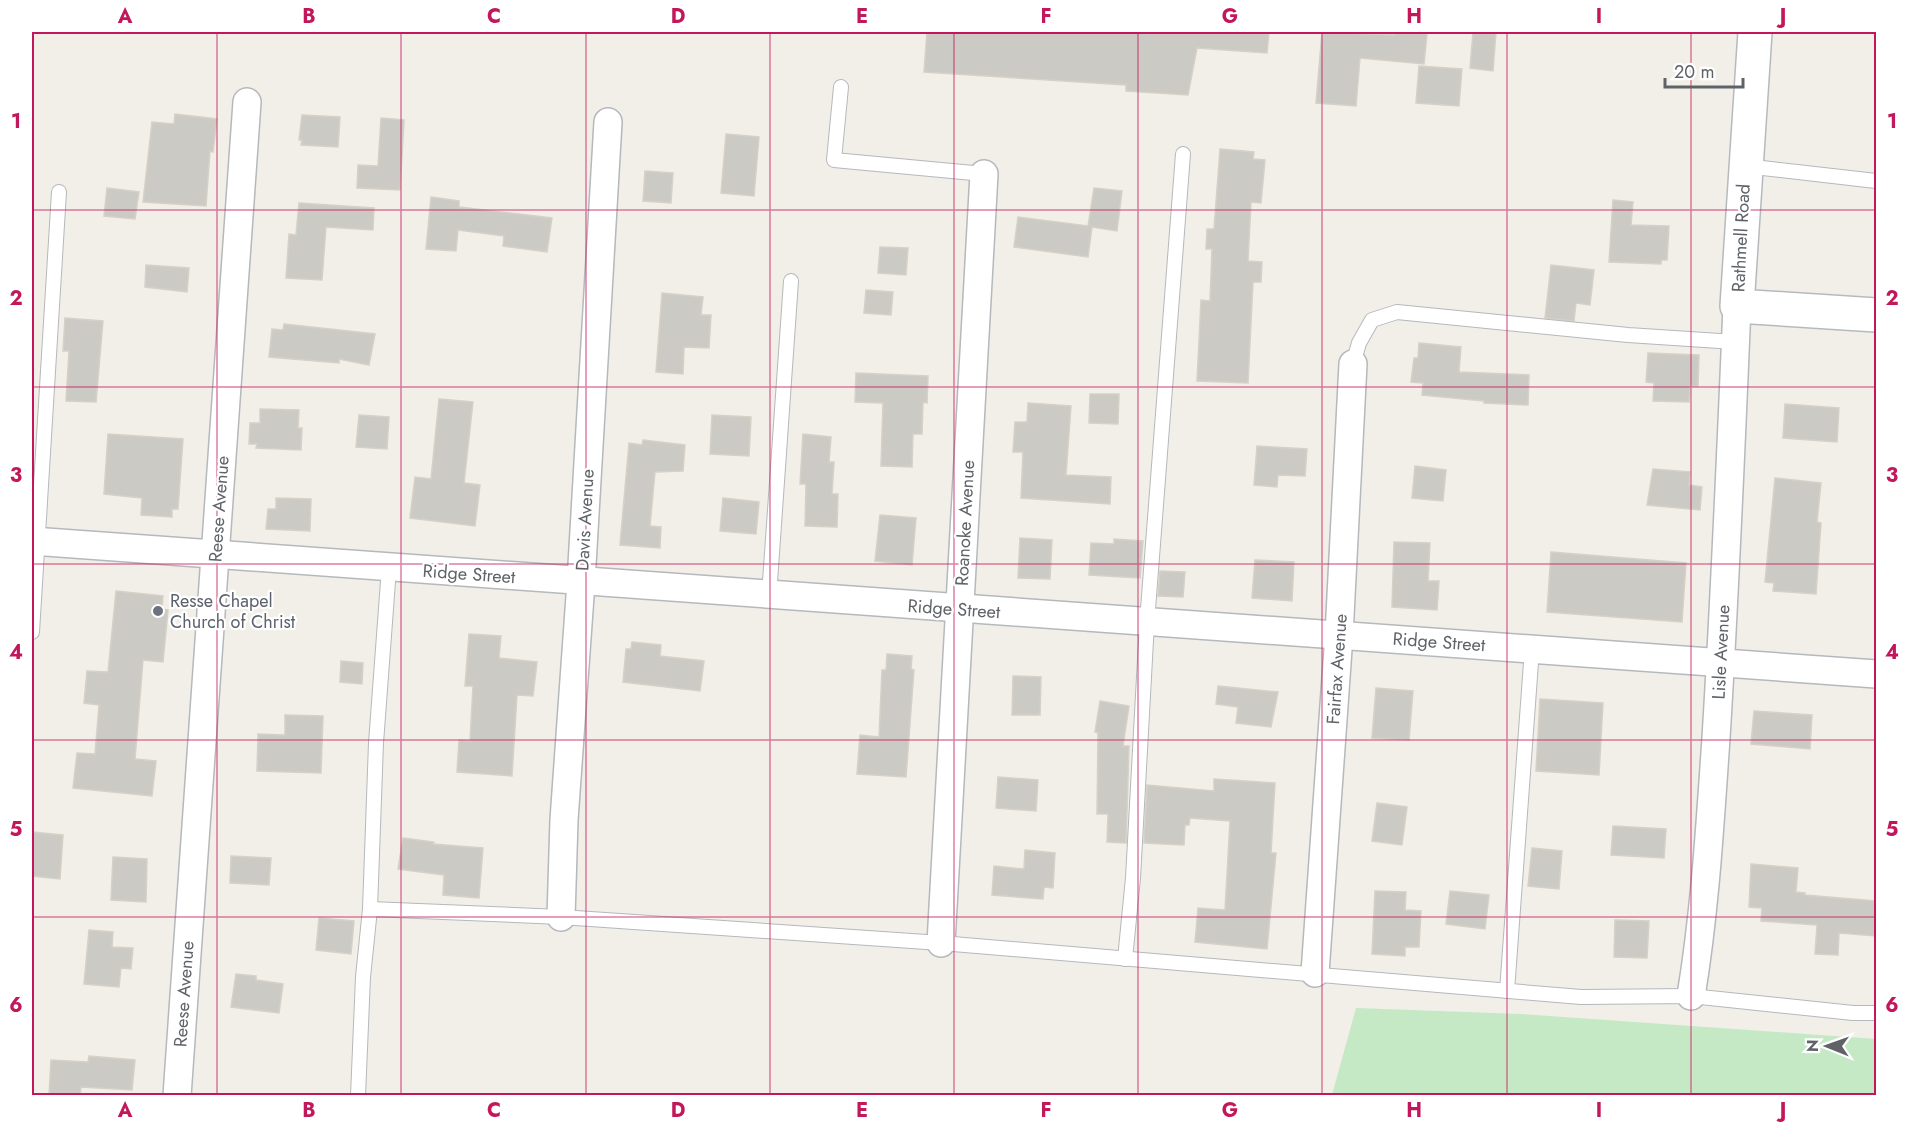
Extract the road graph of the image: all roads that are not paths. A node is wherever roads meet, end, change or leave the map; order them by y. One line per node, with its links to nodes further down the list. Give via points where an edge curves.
1 (1755, 32): 6 (street, Rathmell Road)
2 (841, 87): 7 (lane, via 834,160)
3 (247, 102): 16 (street, Reese Avenue)
4 (608, 122): 18 (street, Davis Avenue)
5 (1183, 153): 21 (lane)
6 (1745, 166): 8 (lane); 11 (street, Rathmell Road)
7 (984, 174): 20 (street, Roanoke Avenue)
8 (1876, 181)
9 (59, 192): 15 (lane)
10 (791, 281): 19 (lane)
11 (1737, 306): 12 (street, Rathmell Road); 13 (street, Lisle Avenue)
12 (1876, 315)
13 (1735, 342): 14 (lane, via 1397,312 1372,320); 25 (street, Lisle Avenue)
14 (1353, 364): 23 (street, Fairfax Avenue)
15 (35, 542): 16 (street, Ridge Street); 22 (lane)
16 (216, 556): 17 (street, Ridge Street); 35 (street, Reese Avenue)
17 (389, 568): 18 (street, Ridge Street); 27 (lane, via 376,743)
18 (581, 582): 19 (street, Ridge Street); 28 (street, Davis Avenue)
19 (769, 596): 20 (street, Ridge Street)
20 (961, 609): 21 (street, Ridge Street); 29 (street, Roanoke Avenue)
21 (1147, 622): 23 (street, Ridge Street); 30 (lane)
22 (32, 632)
23 (1339, 635): 24 (street, Ridge Street); 31 (street, Fairfax Avenue)
24 (1532, 649): 25 (street, Ridge Street); 32 (lane)
25 (1721, 663): 26 (street, Ridge Street); 33 (street, Lisle Avenue, via 1702,928)
26 (1876, 674)
27 (370, 909): 28 (lane); 36 (lane)
28 (561, 917): 29 (lane)
29 (941, 943): 30 (lane)
30 (1125, 959): 31 (lane)
31 (1315, 973): 32 (lane)
32 (1507, 991): 33 (lane, via 1581,998)
33 (1691, 996): 34 (lane)
34 (1876, 1013)
35 (177, 1095)
36 (358, 1095)

